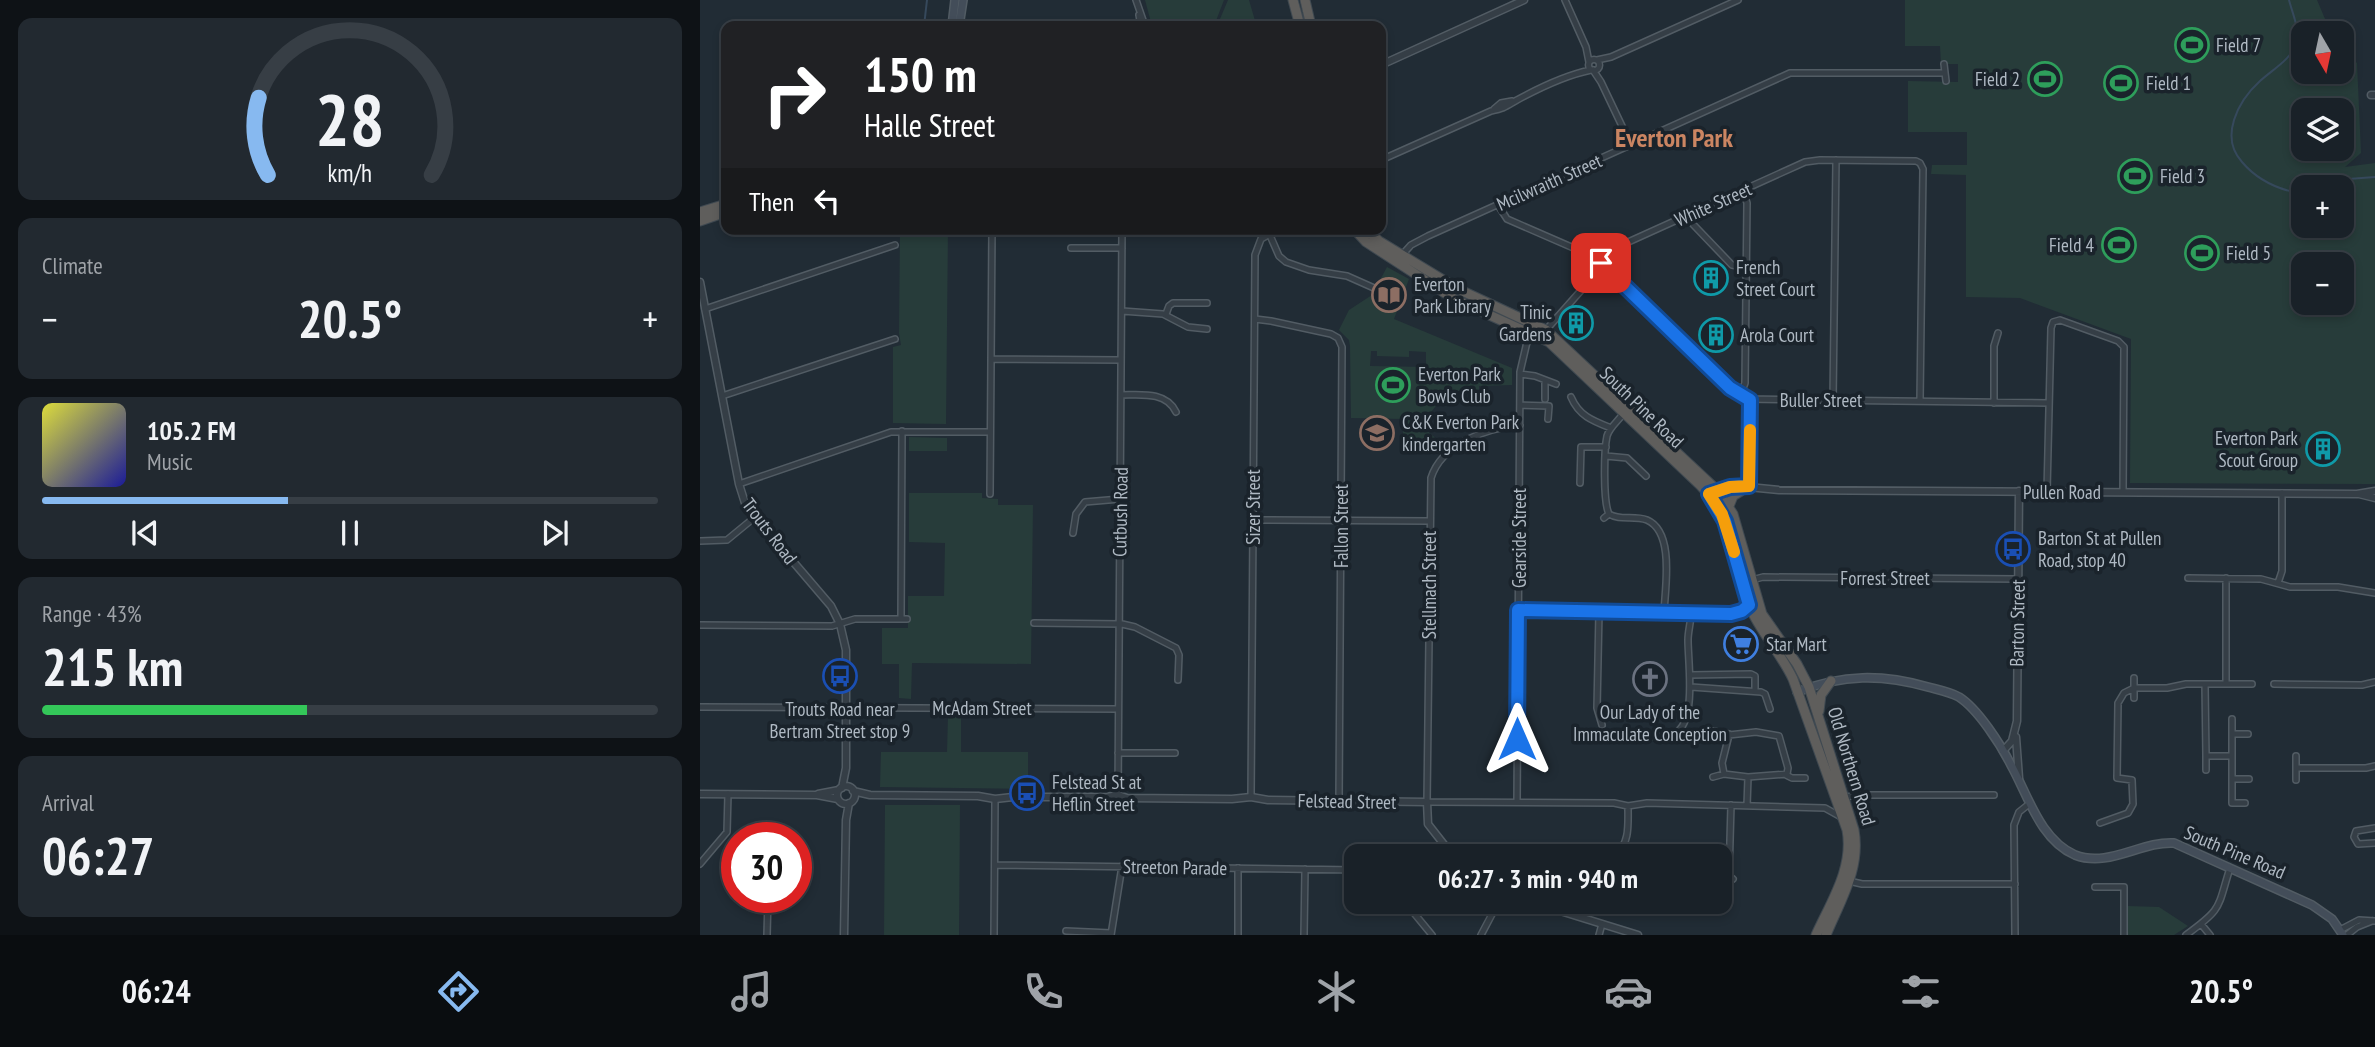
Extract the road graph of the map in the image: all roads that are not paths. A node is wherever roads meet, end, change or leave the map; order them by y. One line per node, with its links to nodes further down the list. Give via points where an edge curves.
1 (955, 0): 9 (main road)
2 (963, 0): 10 (main road)
3 (1136, 0): 11 (street)
4 (1293, 0): 12 (highway)
5 (1305, 0): 13 (highway)
6 (1524, 0): 14 (street)
7 (1565, 0): 16 (street)
8 (1738, 0): 16 (street)
9 (953, 21)
10 (960, 21)
11 (1142, 21)
12 (1299, 21)
13 (1310, 21)
14 (1386, 63)
15 (1944, 64): 17 (street)
16 (1594, 65): 19 (street); 20 (street)
17 (1943, 73): 18 (street); 19 (street, Mcilwraith Street, via 1790,73)
18 (1946, 81)
19 (1631, 145): 23 (street, Mcilwraith Street)
20 (1386, 158)
21 (1836, 160): 22 (street, White Street, via 1805,162); 65 (street); 66 (street, White Street, via 1920,163)
22 (1743, 191): 27 (street, White Street); 40 (street)
23 (1498, 205): 38 (street, Mcilwraith Street, via 1415,242); 39 (street, Buller Street, via 1507,219)
24 (721, 206): 25 (highway)
25 (700, 212)
26 (721, 214): 28 (highway)
27 (1686, 217): 39 (street, White Street, via 1607,253); 40 (street, via 1732,265)
28 (700, 220)
29 (992, 235): 54 (street)
30 (1122, 235): 37 (street, Cutbush Road)
31 (1266, 235): 48 (street, Sizer Street, via 1256,250)
32 (1270, 235): 42 (street, via 1286,262 1347,276)
33 (1361, 235): 51 (highway, South Pine Road, via 1454,299)
34 (1364, 235): 38 (highway, South Pine Road)
35 (895, 245): 44 (street)
36 (1072, 248): 37 (street)
37 (1122, 248): 45 (street, Cutbush Road)
38 (1402, 255): 47 (highway, South Pine Road, via 1465,293)
39 (1601, 263): 50 (street, White Street); 61 (street, Buller Street)
40 (1747, 268): 61 (street, via 1745,383)
41 (700, 287): 44 (street, Trouts Road)
42 (1374, 288)
43 (1207, 303): 46 (street, via 1173,303)
44 (705, 310): 60 (street, Trouts Road)
45 (1122, 311): 46 (street); 55 (street, Cutbush Road)
46 (1166, 314): 49 (street, via 1188,327)
47 (1524, 318): 50 (highway, South Pine Road); 51 (street, Gearside Street)
48 (1255, 319): 95 (street, Sizer Street); 96 (street, Fallon Street, via 1331,334 1342,345)
49 (1207, 329)
50 (1546, 330): 89 (highway, South Pine Road)
51 (1527, 331): 56 (street, Gearside Street); 71 (highway, South Pine Road, via 1554,346)
52 (1998, 333): 67 (street)
53 (895, 339): 60 (street)
54 (991, 359): 55 (street); 76 (street)
55 (1121, 360): 59 (street, Cutbush Road)
56 (1520, 374): 57 (street); 69 (street, Gearside Street)
57 (1545, 381): 58 (street); 63 (street)
58 (1556, 384)
59 (1121, 395): 70 (street, via 1158,397); 91 (street, Cutbush Road)
60 (722, 396): 81 (street, Trouts Road)
61 (1740, 396): 64 (street, Buller Street)
62 (1570, 397): 74 (street, via 1590,421)
63 (1545, 399)
64 (1750, 400): 65 (street, Buller Street); 82 (street)
65 (1833, 400): 66 (street, Buller Street)
66 (1920, 401): 67 (street, Buller Street)
67 (1994, 403): 68 (street, Buller Street)
68 (2049, 403): 84 (street); 86 (street, via 2050,328 2054,321 2066,321 2120,342 2124,347)
69 (1520, 405): 72 (street, via 1549,407); 73 (street, Gearside Street)
70 (1175, 412)
71 (1623, 414): 74 (street); 89 (highway, South Pine Road)
72 (1548, 419)
73 (1520, 425): 97 (street, Stellmach Street, via 1466,440 1443,455 1431,478); 107 (street, Gearside Street)
74 (1611, 428): 77 (street)
75 (902, 431): 76 (street); 81 (street); 112 (street, via 904,619 855,619)
76 (990, 432): 88 (street)
77 (1606, 447): 78 (street); 80 (street, via 1581,447)
78 (1606, 456): 79 (street, via 1627,458); 109 (street, via 1607,516 1647,520 1660,531 1665,545)
79 (1646, 476)
80 (1580, 483)
81 (739, 484): 94 (street, Trouts Road)
82 (1745, 488): 83 (street, Pullen Road); 89 (street, Pullen Road); 93 (highway, via 1733,496)
83 (2018, 491): 84 (street, Pullen Road); 102 (street, Barton Street)
84 (2048, 491): 86 (street, Pullen Road)
85 (2375, 491): 90 (street, Pullen Road)
86 (2123, 492): 87 (street, Pullen Road)
87 (2282, 493): 90 (street, Pullen Road); 104 (street)
88 (990, 494)
89 (1715, 494): 93 (highway, South Pine Road); 106 (highway, South Pine Road)
90 (2357, 494): 92 (street, Pullen Road)
91 (1120, 499): 98 (street, via 1085,502 1076,514); 113 (street, Cutbush Road)
92 (2375, 499)
93 (1729, 506): 103 (highway, South Pine Road)
94 (755, 517): 99 (street, via 727,540); 112 (street, Trouts Road, via 831,606)
95 (1253, 520): 96 (street); 170 (street, Sizer Street)
96 (1341, 520): 97 (street); 175 (street, Fallon Street)
97 (1429, 521): 176 (street, Stellmach Street)
98 (1073, 533)
99 (700, 541)
100 (2188, 578): 101 (street)
101 (2227, 578): 104 (street); 121 (street)
102 (2018, 579): 103 (street, Forrest Street); 137 (street, Barton Street)
103 (1752, 580): 106 (highway, South Pine Road)
104 (2278, 583): 105 (street)
105 (2375, 593)
106 (1753, 602): 110 (street, via 1734,614); 125 (highway, South Pine Road); 128 (highway, South Pine Road)
107 (1518, 610): 108 (street); 177 (street, Gearside Street)
108 (1599, 612): 109 (street); 136 (street, via 1597,708)
109 (1664, 613): 110 (street)
110 (1691, 613): 115 (street)
111 (1034, 623): 113 (street)
112 (840, 624): 114 (street); 131 (street, Trouts Road, via 846,650)
113 (1118, 624): 117 (street, via 1174,645 1179,655); 132 (street, Cutbush Road)
114 (700, 625)
115 (1689, 675): 124 (street); 127 (street, via 1751,674)
116 (2134, 678): 126 (street)
117 (1178, 680)
118 (1831, 681): 125 (main road, South Pine Road); 135 (highway, via 1821,698); 143 (main road, South Pine Road, via 1884,677 1947,692 1969,705)
119 (2375, 682): 123 (street)
120 (2205, 684): 121 (street); 126 (street); 147 (street)
121 (2226, 684): 122 (street)
122 (2252, 684)
123 (2274, 684)
124 (1690, 687): 127 (street); 142 (street, via 1679,730)
125 (1809, 687): 128 (main road, South Pine Road); 135 (highway, Old Northern Road)
126 (2134, 688): 129 (street); 186 (street, via 2119,700 2116,757 2117,778 2133,782 2133,806 2126,814)
127 (1755, 691): 133 (street, via 1765,694)
128 (1797, 692): 171 (highway, Old Northern Road)
129 (2134, 698)
130 (700, 707): 131 (street, McAdam Street)
131 (846, 708): 132 (street, McAdam Street); 150 (street, Trouts Road)
132 (1118, 709): 144 (street, Cutbush Road)
133 (1770, 709)
134 (2232, 719): 140 (street)
135 (1818, 720): 171 (highway, Old Northern Road)
136 (1602, 725)
137 (2016, 731): 143 (street); 161 (street, Barton Street)
138 (1712, 732): 139 (street)
139 (1729, 734): 153 (street); 154 (street, via 1780,733)
140 (2232, 734): 141 (street); 146 (street)
141 (2248, 734)
142 (1641, 736)
143 (2003, 751): 161 (main road, South Pine Road)
144 (1118, 753): 145 (street); 168 (street, Cutbush Road)
145 (1175, 753)
146 (2232, 755): 147 (street); 158 (street)
147 (2206, 756): 152 (street)
148 (2296, 756): 151 (street)
149 (2375, 766): 151 (street)
150 (846, 768): 162 (street, Trouts Road); 163 (street, Trouts Road)
151 (2296, 768): 160 (street)
152 (2206, 769)
153 (1724, 774): 155 (street); 156 (street)
154 (1786, 775): 155 (street); 157 (street)
155 (1748, 777): 182 (street)
156 (1713, 778)
157 (1805, 778)
158 (2232, 779): 159 (street); 178 (street, via 2232,803)
159 (2249, 779)
160 (2296, 780)
161 (2020, 782): 179 (main road, South Pine Road)
162 (840, 789): 163 (street, Felstead Street); 166 (street, Felstead Street); 173 (street, Trouts Road)
163 (852, 789): 167 (street, Felstead Street); 174 (street, Trouts Road)
164 (700, 794): 165 (street)
165 (727, 794): 166 (street); 192 (street, via 727,832)
166 (817, 795): 173 (street)
167 (870, 795): 172 (street, Felstead Street); 174 (street, Felstead Street)
168 (1118, 795): 170 (street, Felstead Street); 172 (street, Felstead Street)
169 (1994, 795): 171 (street)
170 (1251, 797): 175 (street, Felstead Street)
171 (1840, 797): 183 (street); 184 (highway, Old Northern Road); 199 (highway, Old Northern Road, via 1856,841)
172 (995, 799): 193 (street)
173 (839, 801): 174 (street); 185 (street)
174 (851, 801): 185 (street)
175 (1339, 801): 176 (street, Felstead Street)
176 (1427, 802): 177 (street, Felstead Street); 189 (street, via 1428,824)
177 (1517, 802): 181 (street, Felstead Street)
178 (2245, 803)
179 (2029, 804): 195 (main road, South Pine Road, via 2054,839 2076,855 2105,858 2162,842); 200 (street, via 2019,811 2014,825)
180 (1731, 805): 181 (street, Felstead Street); 182 (street, Felstead Street); 191 (street)
181 (1628, 806): 190 (street)
182 (1747, 806): 183 (street, Felstead Street)
183 (1825, 808): 184 (street, Felstead Street)
184 (1843, 818): 221 (highway, Old Northern Road, via 1849,841 1846,867)
185 (846, 820): 212 (street)
186 (2100, 824)
187 (2375, 828): 188 (street, via 2356,831 2354,837 2358,844)
188 (2375, 843)
189 (1444, 844)
190 (1625, 844)
191 (1729, 844)
192 (700, 864)
193 (995, 865): 194 (street, Streeton Parade); 213 (street)
194 (1122, 866): 196 (street, Streeton Parade); 210 (street)
195 (2230, 867): 207 (street, via 2219,907); 209 (main road, South Pine Road, via 2312,905)
196 (1238, 868): 197 (street, Streeton Parade); 214 (street)
197 (1305, 869): 198 (street, Streeton Parade); 215 (street)
198 (1344, 870)
199 (1849, 881): 200 (street); 222 (highway, Old Northern Road)
200 (2015, 884): 223 (street)
201 (2095, 887): 224 (street, via 2124,887)
202 (768, 913): 211 (street)
203 (1415, 914): 217 (street)
204 (1492, 914): 218 (street)
205 (1570, 914): 206 (street)
206 (1602, 924): 219 (street); 220 (street)
207 (2201, 924): 225 (street); 226 (street)
208 (1066, 931): 210 (street)
209 (2344, 933): 209 (street, via 2356,921 2375,921 2357,927)
210 (1111, 934)
211 (767, 935)
212 (844, 935)
213 (994, 935)
214 (1238, 935)
215 (1304, 935): 216 (street)
216 (1310, 935)
217 (1432, 935)
218 (1481, 935)
219 (1600, 935)
220 (1638, 935)
221 (1816, 935)
222 (1826, 935)
223 (2015, 935)
224 (2124, 935)
225 (2186, 935)
226 (2210, 935)

